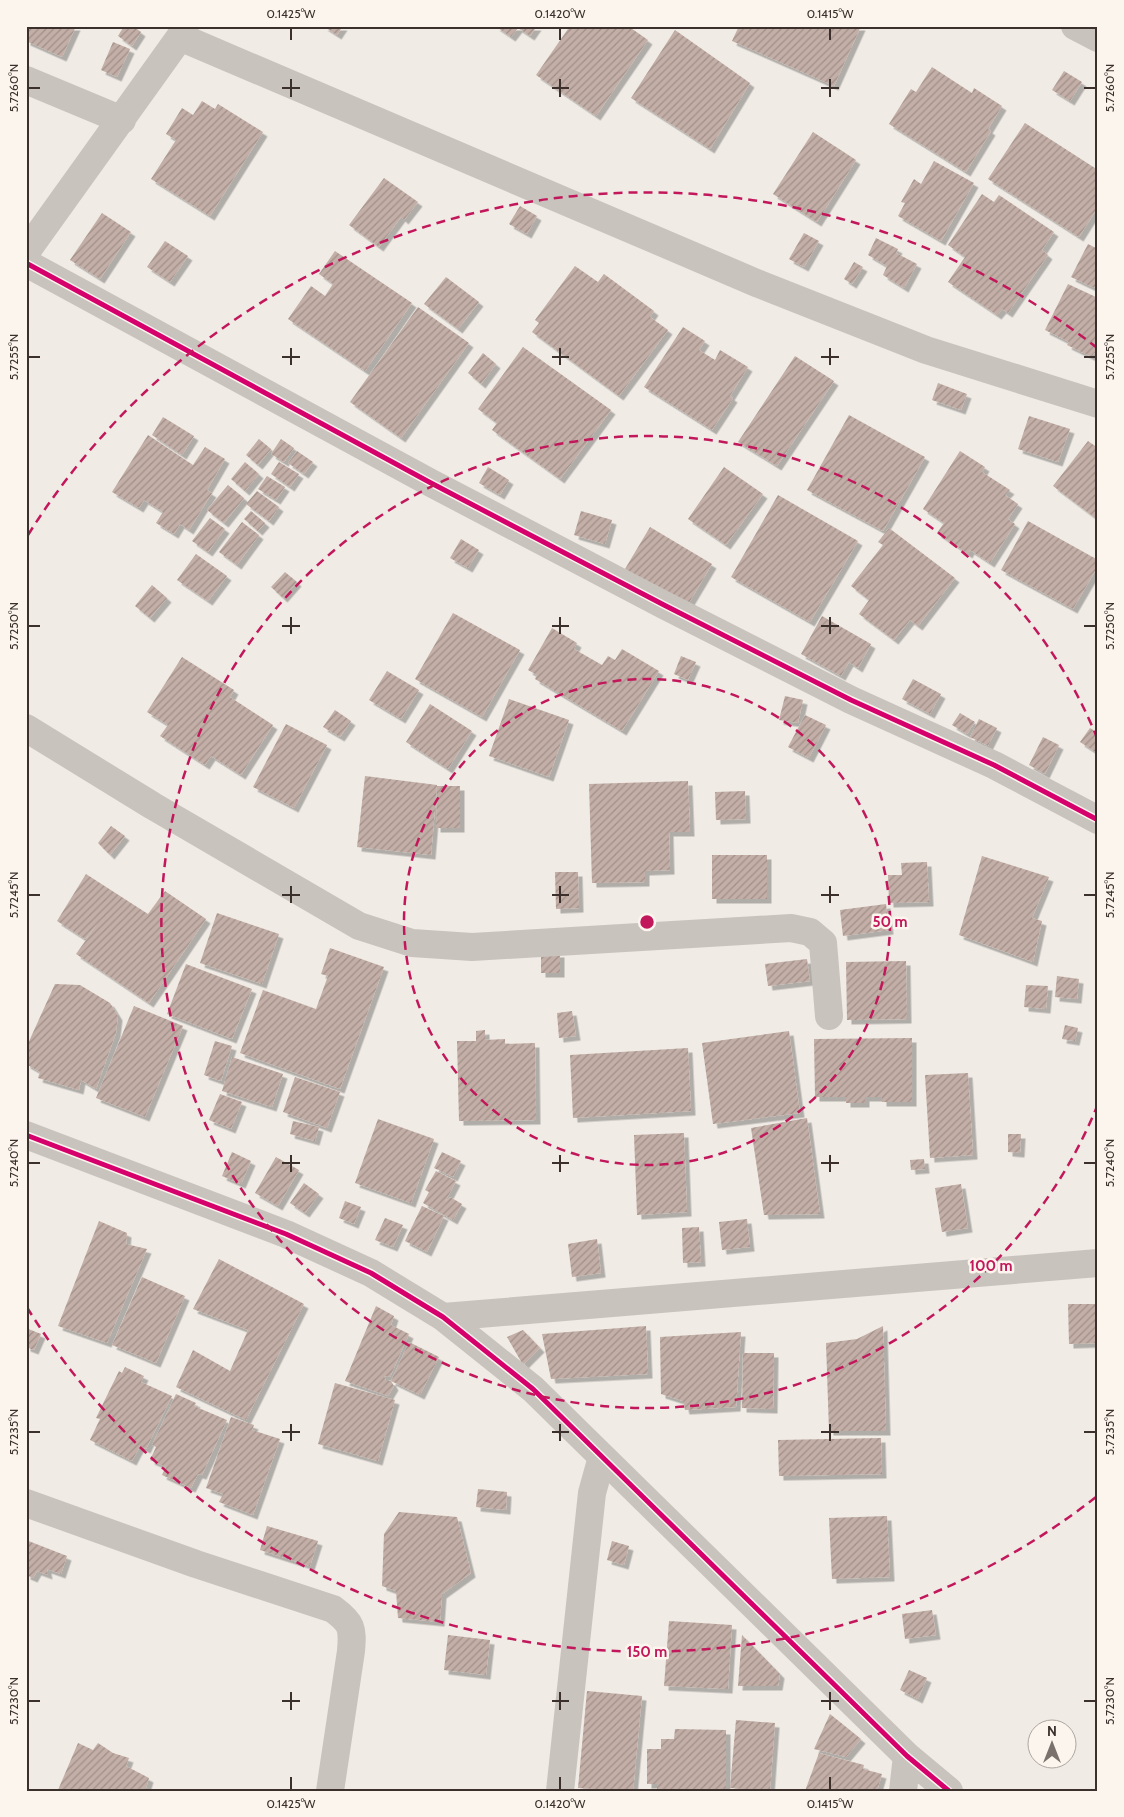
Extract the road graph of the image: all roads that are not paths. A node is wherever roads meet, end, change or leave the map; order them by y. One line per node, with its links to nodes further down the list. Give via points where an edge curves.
1 (1075, 26): 3 (street)
2 (182, 32): 5 (street); 8 (street, via 603,219 768,287 926,350)
3 (1098, 38)
4 (26, 80): 5 (street)
5 (122, 120): 6 (street)
6 (26, 252)
7 (26, 263): 10 (street, via 431,483 664,605 851,700 994,765)
8 (1098, 404)
9 (26, 728): 11 (street, via 359,926 412,944 472,947 790,928 810,932 823,944)
10 (1098, 820)
11 (829, 1016)
12 (26, 1135): 14 (street, via 286,1234 371,1273)
13 (1098, 1263): 14 (street)
14 (443, 1317): 15 (street, via 533,1389)
15 (602, 1457): 17 (street); 19 (street, via 592,1493)
16 (26, 1503): 18 (street, via 333,1609 346,1618 352,1630 352,1651)
17 (907, 1756): 20 (street); 21 (street)
18 (330, 1791)
19 (560, 1791)
20 (902, 1791)
21 (949, 1791)

